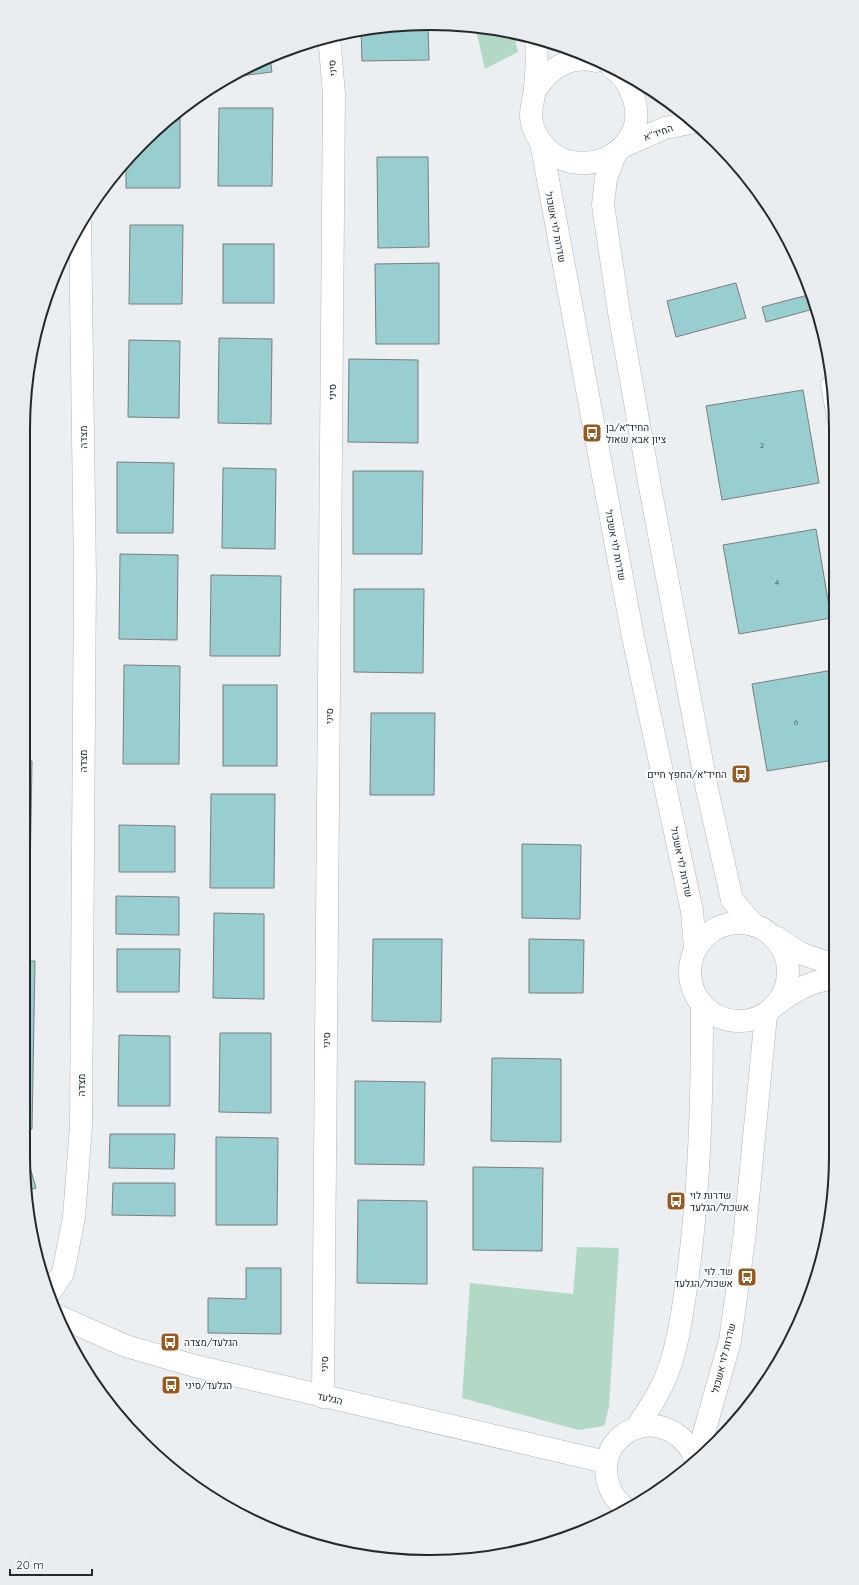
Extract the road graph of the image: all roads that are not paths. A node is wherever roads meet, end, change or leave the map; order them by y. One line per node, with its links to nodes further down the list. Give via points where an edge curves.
1 (330, 43): 18 (main road, סיני, via 334,94)
2 (536, 45): 5 (main road)
3 (580, 59): 5 (main road, via 556,66)
4 (629, 84): 8 (main road, via 635,100 636,117 632,133)
5 (535, 90): 7 (main road, via 531,107 532,125)
6 (686, 124): 8 (main road, החיד"א, via 665,128)
7 (540, 142): 8 (main road, החיד"א, via 557,157 578,164 594,163); 11 (main road, שדרות לוי אשכול, via 633,637 692,911)
8 (619, 150): 10 (main road, via 606,178 603,205 649,479 707,789 732,900)
9 (80, 237): 16 (main road, מצדה, via 85,577 81,1126 74,1217 63,1273)
10 (762, 929): 11 (main road, via 737,923 721,926 706,934); 12 (main road, via 800,953); 15 (main road, via 780,945 787,959 789,974 786,989)
11 (695, 948): 14 (main road, via 690,962 689,978 693,993)
12 (829, 963)
13 (829, 979): 15 (main road, via 799,988)
14 (702, 1006): 15 (main road, via 716,1017 732,1022 750,1021); 19 (main road, via 700,1133 693,1238 680,1329 666,1378)
15 (772, 1009): 20 (main road, שדרות לוי אשכול, via 730,1340)
16 (53, 1288)
17 (65, 1319): 18 (main road, הגלעד, via 126,1346 195,1366)
18 (323, 1397): 22 (main road, הגלעד)
19 (636, 1428): 21 (main road, via 667,1428 680,1436 690,1447); 22 (main road, via 612,1447)
20 (699, 1450)
21 (693, 1456)
22 (606, 1462): 23 (main road, via 606,1473)
23 (619, 1501)

